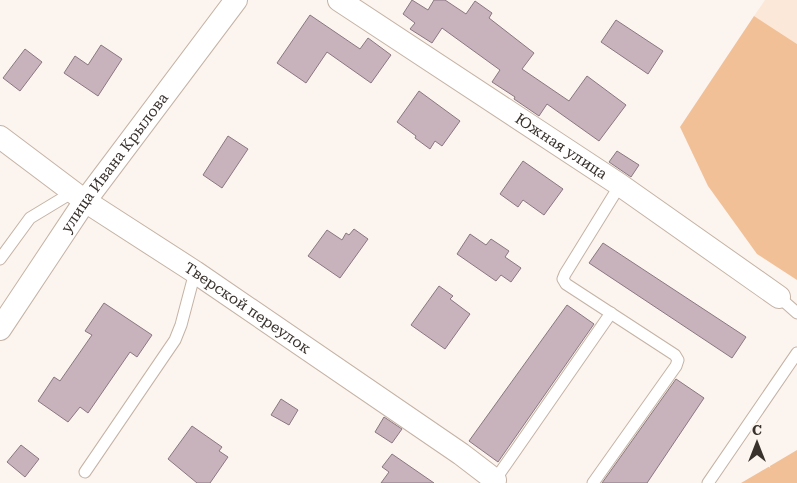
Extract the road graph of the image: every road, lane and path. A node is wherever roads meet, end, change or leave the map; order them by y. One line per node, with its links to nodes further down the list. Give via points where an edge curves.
1 (236, 0): 5 (street, улица Ивана Крылова)
2 (339, 0): 4 (street, Южная улица)
3 (0, 137): 5 (street, Тверской переулок)
4 (620, 185): 8 (street, Южная улица); 9 (lane, via 563,279)
5 (79, 197): 6 (lane, via 30,218); 7 (street, Тверской переулок); 11 (street, улица Ивана Крылова)
6 (0, 259)
7 (195, 272): 13 (lane, via 174,340); 14 (street, Тверской переулок)
8 (780, 297): 10 (lane)
9 (611, 313): 14 (lane); 15 (lane, via 678,360)
10 (797, 313)
11 (0, 330)
12 (797, 353): 16 (lane)
13 (85, 472)
14 (497, 482)
15 (593, 483)
16 (708, 483)

